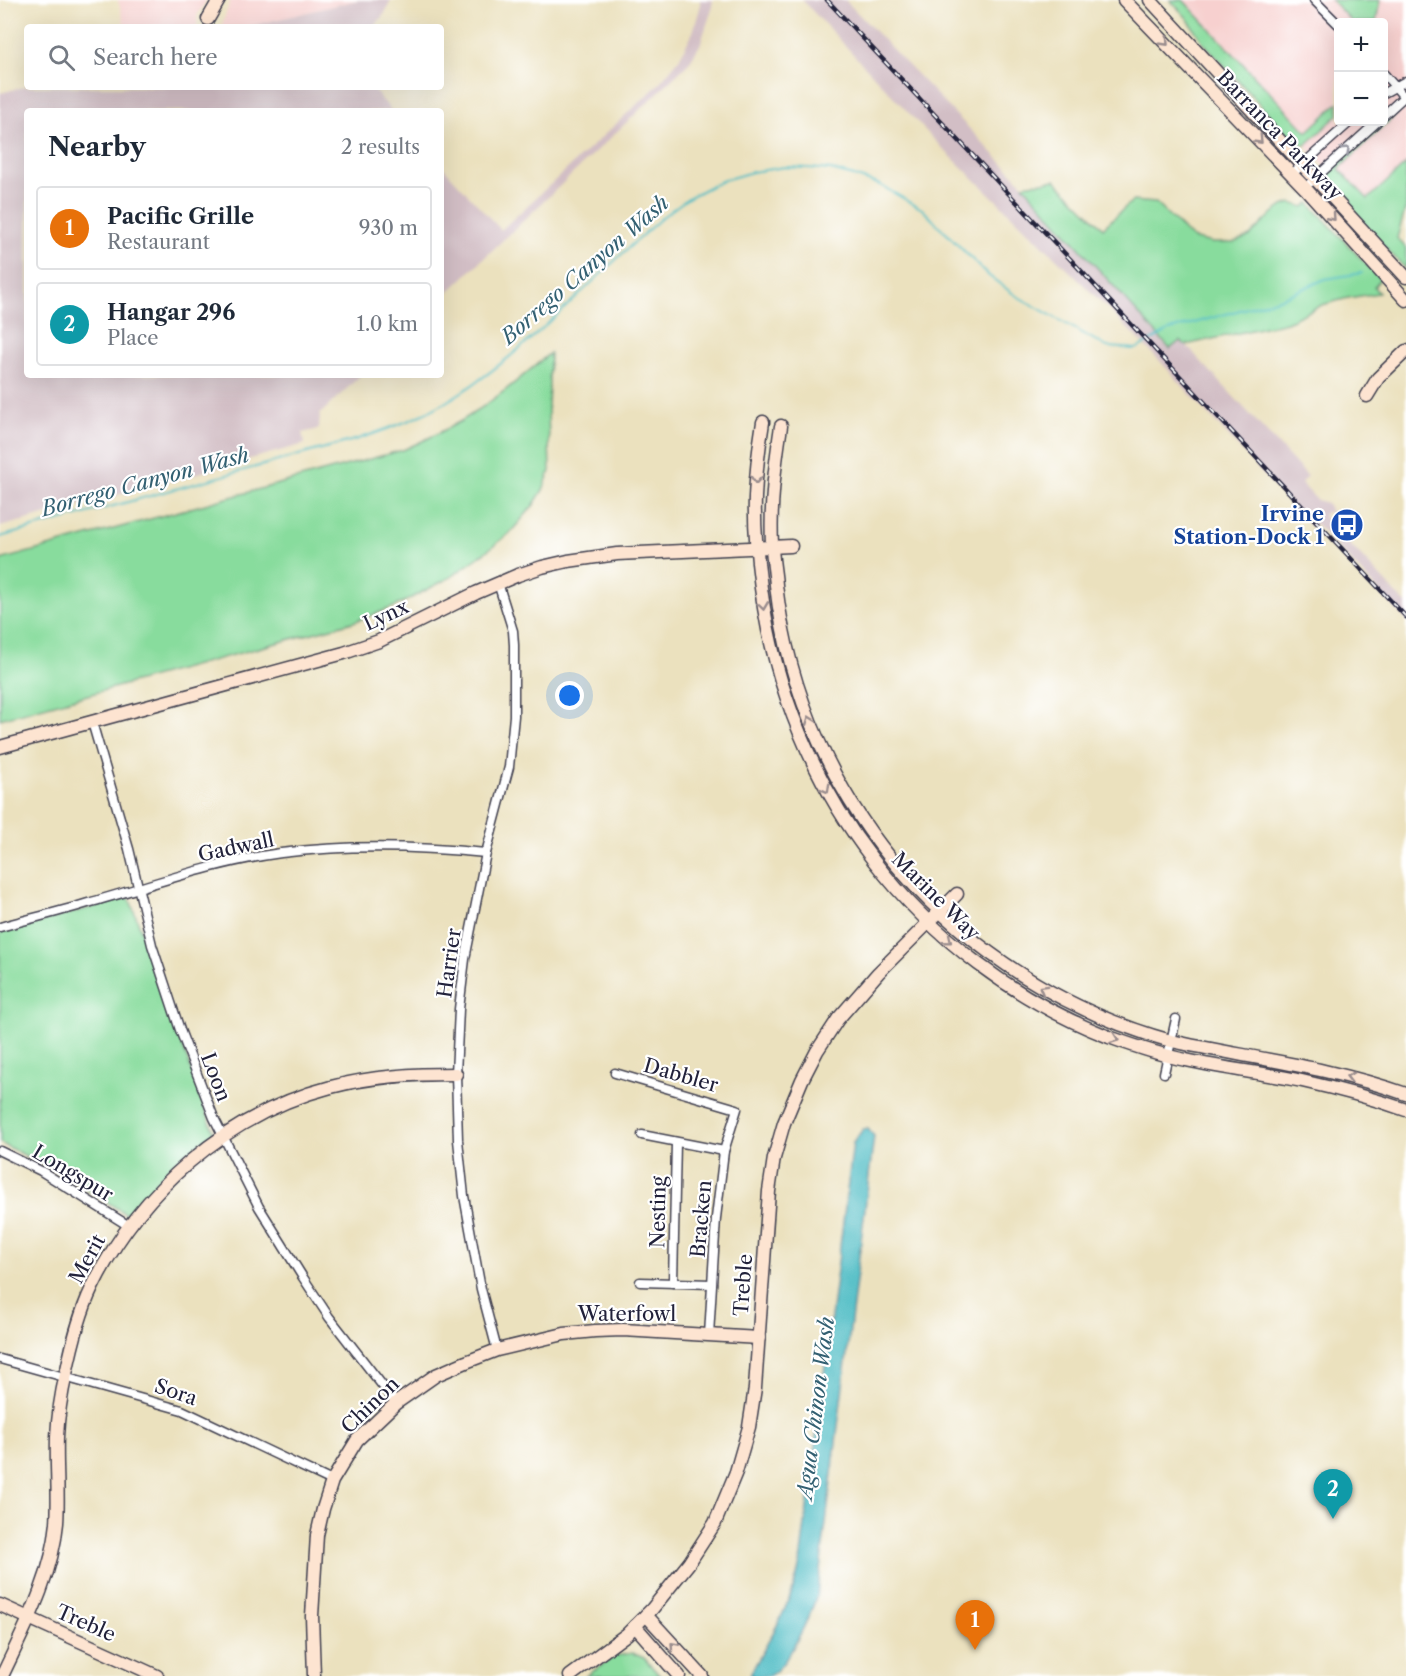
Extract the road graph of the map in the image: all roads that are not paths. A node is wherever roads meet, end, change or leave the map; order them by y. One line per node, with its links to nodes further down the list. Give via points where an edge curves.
1 (219, 0): 5 (street)
2 (1124, 0): 16 (street, Barranca Parkway, one-way to 16)
3 (1150, 0): 15 (street, Barranca Parkway)
4 (1314, 0): 6 (street)
5 (208, 20)
6 (1334, 20)
7 (1388, 79): 9 (street)
8 (1406, 81): 9 (street)
9 (1395, 87): 10 (street); 11 (street)
10 (1388, 90)
11 (1405, 96): 12 (street)
12 (1388, 111)
13 (1346, 126): 15 (street)
14 (1373, 126): 17 (street, one-way to 14)
15 (1303, 165): 16 (street); 17 (street, Barranca Parkway)
16 (1292, 174): 18 (street, Barranca Parkway)
17 (1315, 179): 18 (street); 19 (street, Barranca Parkway)
18 (1305, 188): 20 (street, Barranca Parkway, one-way to 20)
19 (1406, 278)
20 (1406, 300)
21 (1406, 351): 22 (street, via 1378,378)
22 (1367, 396)
23 (763, 422): 27 (street, Marine Way, one-way to 27, via 755,498)
24 (781, 426): 26 (street, Marine Way, via 772,499)
25 (790, 546): 26 (street, Lynx)
26 (772, 547): 27 (street, Lynx); 34 (street, Marine Way, one-way to 26, via 886,853 856,812 817,738 794,676 780,612)
27 (756, 548): 28 (street, Lynx, via 617,554 542,567); 35 (street, Marine Way, one-way to 35, via 765,616 790,712 833,802 861,845)
28 (498, 583): 29 (street, Lynx, via 379,641 344,653); 31 (street, Harrier, via 513,631 514,716 509,767)
29 (92, 722): 30 (street, Lynx); 32 (street, Loon)
30 (0, 747)
31 (486, 853): 32 (street, Gadwall, via 371,846 308,850 228,863); 42 (street, Harrier, via 465,959)
32 (138, 888): 36 (street, Gadwall); 47 (street, Loon, via 180,1030)
33 (957, 894): 34 (street, Treble)
34 (940, 912): 35 (street, Treble); 38 (street, Marine Way, one-way to 34, via 1094,1014 1032,982)
35 (929, 923): 39 (street, Marine Way, one-way to 39, via 988,972 1025,996 1088,1028); 56 (street, Treble, via 838,1019 817,1051 784,1123 769,1191)
36 (0, 927)
37 (1176, 1019): 38 (street)
38 (1171, 1041): 39 (street); 43 (street, Marine Way, one-way to 38, via 1340,1074)
39 (1168, 1056): 41 (street); 45 (street, Marine Way, via 1300,1081)
40 (615, 1073): 44 (street, Dabbler)
41 (1164, 1073)
42 (456, 1074): 47 (street, Merit, via 393,1076 330,1087 261,1114); 57 (street, Harrier, via 464,1196)
43 (1406, 1094)
44 (738, 1108): 50 (street, Bracken)
45 (1406, 1110)
46 (642, 1135): 48 (street)
47 (224, 1137): 51 (street, Merit, via 189,1161); 60 (street, Loon, via 259,1207 302,1276)
48 (676, 1142): 50 (street); 53 (street, Nesting)
49 (0, 1151): 51 (street, Longspur, via 41,1170)
50 (724, 1151): 54 (street, Bracken)
51 (129, 1226): 59 (street, Merit, via 91,1288 75,1332)
52 (640, 1282): 53 (street)
53 (673, 1283): 54 (street)
54 (712, 1284): 55 (street, Bracken)
55 (709, 1335): 56 (street, Waterfowl); 57 (street, Waterfowl, via 595,1330)
56 (759, 1338): 63 (street, Treble, via 749,1427 732,1482 715,1523 689,1563)
57 (497, 1350): 60 (street, Chinon, via 436,1376)
58 (0, 1359): 59 (street, Sora)
59 (65, 1377): 61 (street, Sora, via 182,1410); 64 (street, Merit, via 58,1415 57,1522 51,1558)
60 (396, 1403): 61 (street, Chinon, via 357,1440)
61 (333, 1480): 68 (street, Chinon, via 317,1535 312,1616)
62 (0, 1605): 64 (street, Treble)
63 (646, 1615): 65 (street, Treble); 71 (street, one-way to 63)
64 (28, 1619): 66 (street, Merit); 67 (street, Treble)
65 (635, 1626): 69 (street, Treble); 70 (street)
66 (2, 1676)
67 (157, 1676)
68 (315, 1676)
69 (570, 1676)
70 (679, 1676)
71 (702, 1676)

